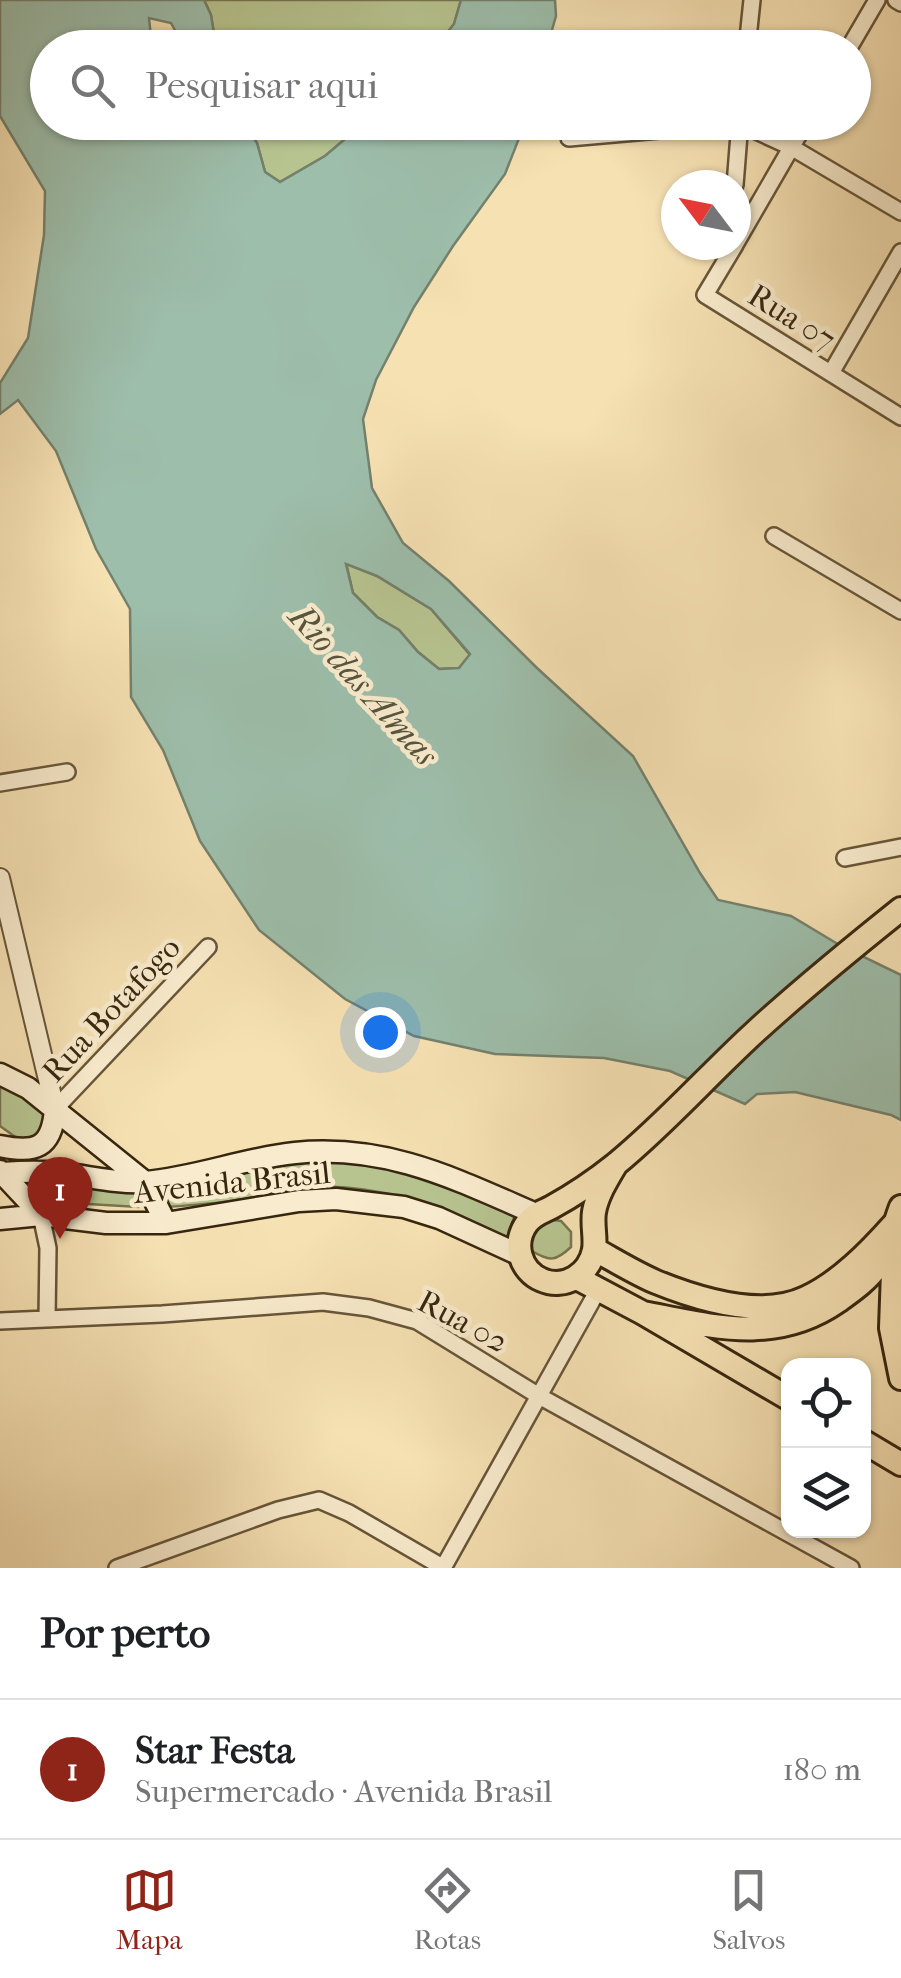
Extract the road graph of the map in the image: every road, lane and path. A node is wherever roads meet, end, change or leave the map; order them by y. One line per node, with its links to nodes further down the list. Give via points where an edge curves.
1 (752, 0): 3 (street)
2 (876, 0): 4 (street)
3 (749, 30)
4 (859, 30)
5 (739, 140): 9 (street)
6 (776, 140): 8 (street)
7 (795, 140): 8 (street)
8 (791, 147): 10 (street); 11 (street)
9 (736, 170)
10 (901, 212)
11 (751, 215)
12 (901, 252): 14 (street)
13 (725, 260): 14 (street, Rua 07, via 706,295)
14 (831, 373): 15 (street, Rua 07)
15 (901, 417)
16 (774, 536): 17 (street)
17 (901, 612)
18 (67, 772): 19 (street)
19 (0, 783)
20 (901, 846): 21 (street)
21 (845, 858)
22 (0, 878): 26 (street)
23 (901, 909): 28 (main road)
24 (208, 947): 26 (street, Rua Botafogo)
25 (0, 1074): 26 (main road)
26 (55, 1110): 27 (main road, via 49,1136 36,1149); 30 (main road)
27 (0, 1146)
28 (619, 1161): 31 (main road); 36 (main road, via 594,1212)
29 (0, 1172): 30 (main road, Avenida Brasil); 32 (main road)
30 (145, 1182): 31 (main road, Avenida Brasil, via 334,1151 413,1163); 35 (main road)
31 (542, 1212): 36 (main road, via 564,1208 578,1214); 37 (main road, via 525,1225)
32 (41, 1215): 34 (main road, Avenida Brasil); 35 (main road, Avenida Brasil); 41 (street, via 48,1248)
33 (898, 1216): 36 (main road, via 830,1285 773,1306 723,1304 654,1281); 40 (main road, via 879,1264 818,1316 736,1330); 43 (main road, via 891,1328)
34 (0, 1219)
35 (166, 1223): 37 (main road, Avenida Brasil, via 336,1199 404,1207)
36 (594, 1244): 38 (main road, via 589,1266)
37 (520, 1255): 38 (main road, via 536,1278)
38 (576, 1278): 39 (main road)
39 (598, 1290): 40 (main road); 45 (street)
40 (643, 1313): 44 (main road)
41 (47, 1318): 42 (street, Rua 02); 45 (street, Rua 02, via 323,1302 369,1308 417,1322)
42 (0, 1320)
43 (901, 1378)
44 (781, 1394)
45 (539, 1396): 49 (street); 50 (street, Rua 02)
46 (871, 1446): 47 (main road)
47 (901, 1464)
48 (117, 1568): 49 (street, via 320,1500)
49 (443, 1568)
50 (851, 1568)

